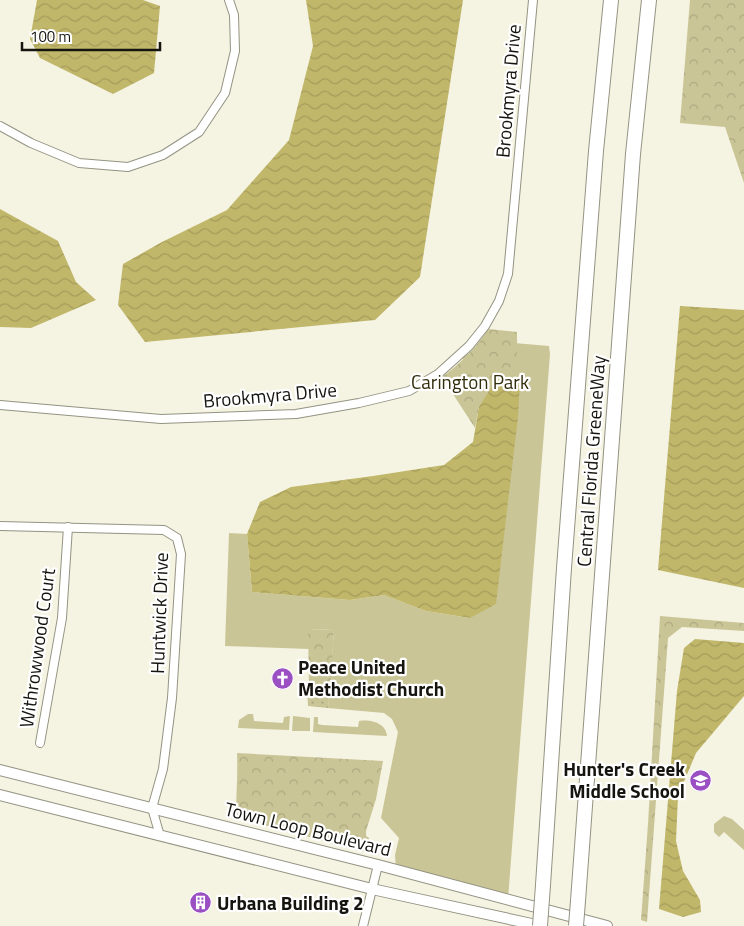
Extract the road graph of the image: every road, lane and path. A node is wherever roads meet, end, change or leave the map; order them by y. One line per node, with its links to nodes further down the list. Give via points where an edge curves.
1 (229, 0): 5 (street, via 234,15 235,51 225,93 199,132 163,155 128,167 79,163)
2 (533, 0): 6 (street, Brookmyra Drive, via 508,274 499,302 485,326 469,346 438,374 409,390 296,414 161,419)
3 (611, 0): 17 (highway, Central Florida GreeneWay, bridge, via 564,568)
4 (649, 0): 18 (highway, Central Florida GreeneWay, bridge, via 634,144)
5 (0, 126)
6 (0, 405)
7 (0, 526): 8 (street, Huntwick Drive)
8 (68, 527): 9 (street, Withrowwood Court, via 62,618); 12 (street, Huntwick Drive, via 164,530 177,538 181,554 172,698 163,769)
9 (40, 743)
10 (0, 770): 12 (street, Town Loop Boulevard)
11 (0, 795): 13 (street)
12 (152, 808): 13 (street); 14 (street, Town Loop Boulevard)
13 (160, 836): 15 (street)
14 (378, 865): 15 (street); 19 (street, Town Loop Boulevard)
15 (372, 889): 16 (street); 17 (street)
16 (363, 926)
17 (540, 926)
18 (576, 926)
19 (607, 926)

